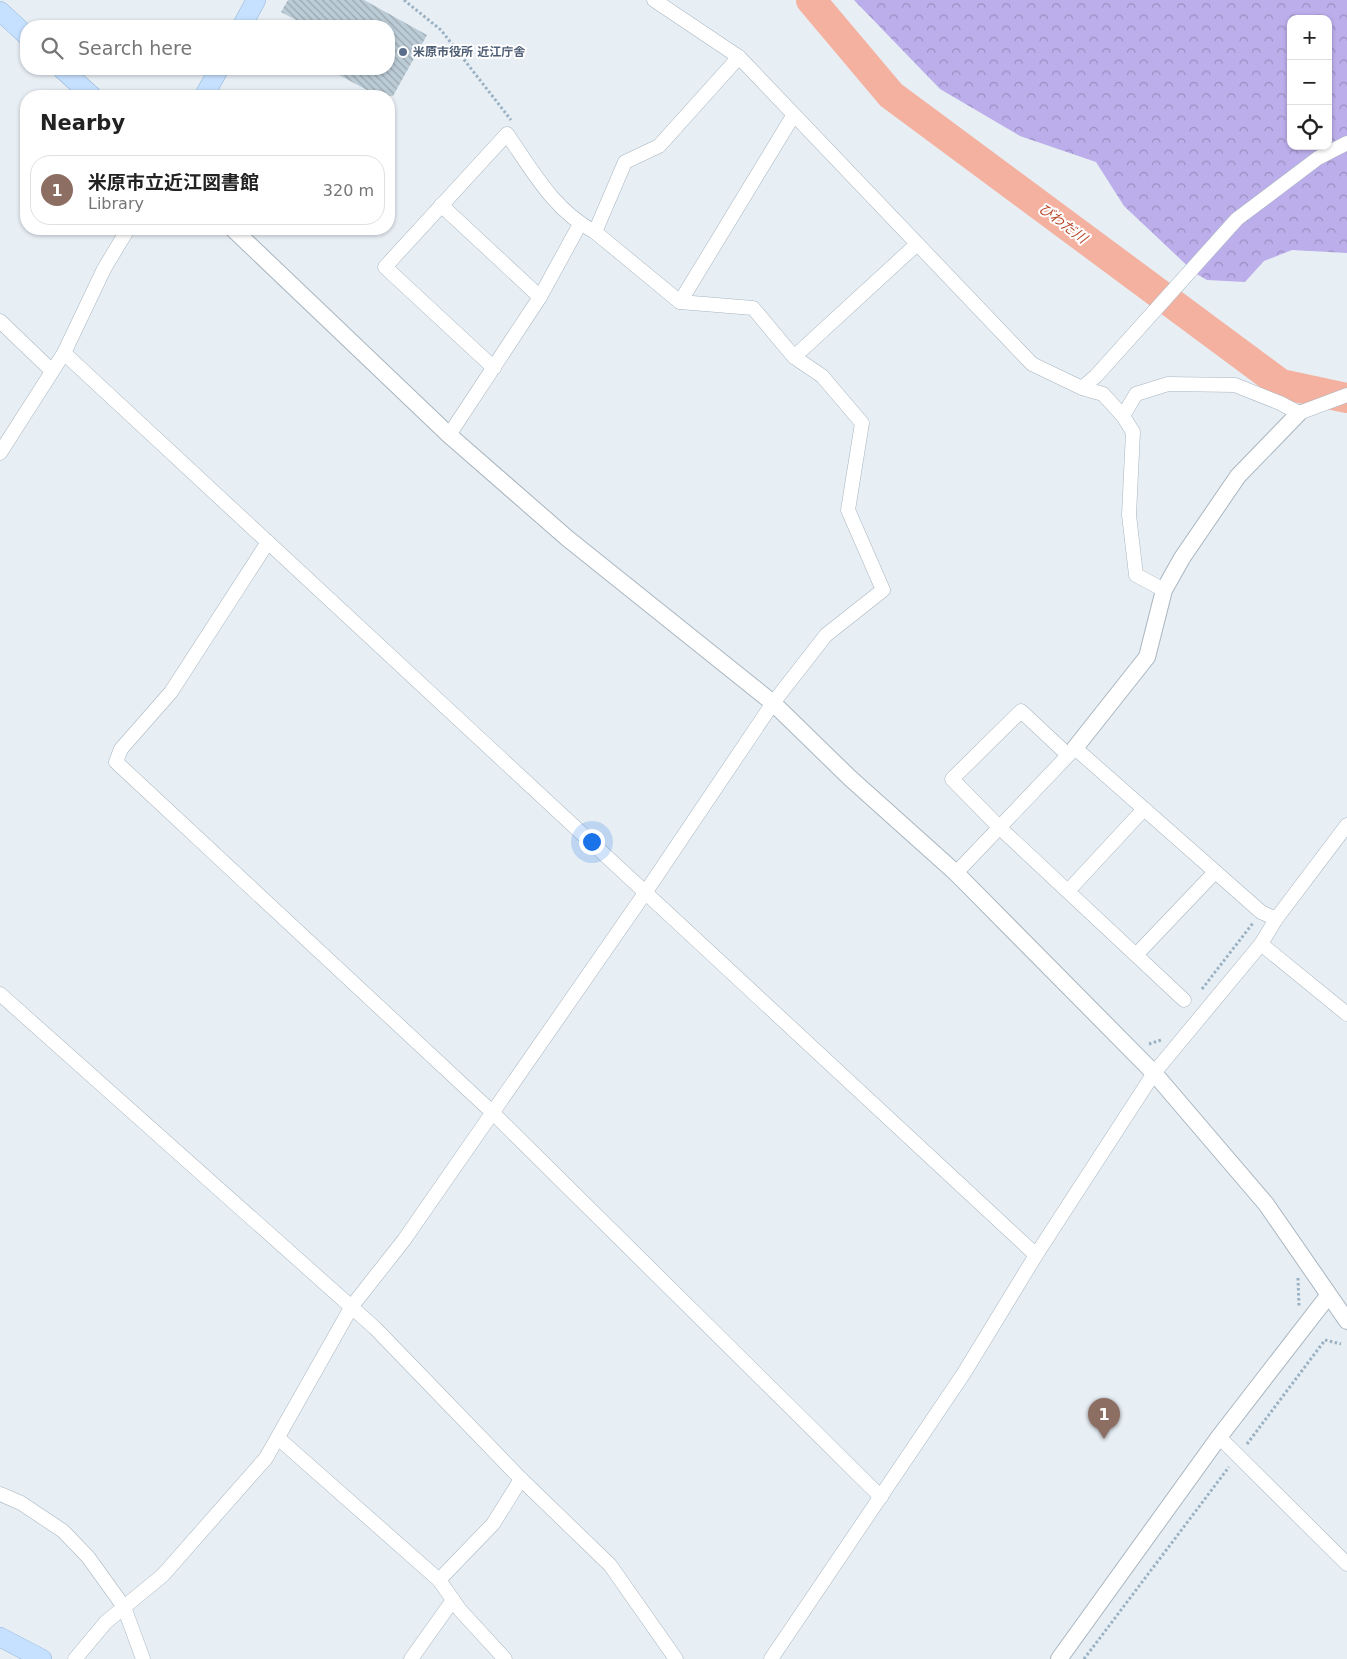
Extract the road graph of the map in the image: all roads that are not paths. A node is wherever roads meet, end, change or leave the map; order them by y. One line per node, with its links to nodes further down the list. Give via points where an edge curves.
1 (256, 0): 4 (main road)
2 (654, 0): 6 (street)
3 (0, 11): 5 (main road)
4 (245, 20)
5 (20, 29)
6 (739, 57): 11 (street); 15 (street, via 659,146 625,162)
7 (69, 75): 9 (main road)
8 (216, 75): 10 (main road)
9 (85, 90)
10 (207, 90)
11 (793, 116): 18 (street); 20 (street)
12 (1347, 143): 26 (street, via 1318,158 1237,219)
13 (442, 205): 14 (street, via 507,134 552,200); 19 (street); 24 (street, via 385,267)
14 (580, 224): 15 (street); 19 (street)
15 (595, 232): 20 (street)
16 (124, 235): 22 (street, via 104,269)
17 (239, 235): 30 (street)
18 (917, 244): 23 (street); 26 (street, via 1032,364)
19 (540, 296): 24 (street)
20 (680, 302): 23 (street, via 753,308)
21 (0, 321): 25 (street)
22 (64, 352): 25 (street); 32 (street)
23 (794, 357): 34 (street, via 822,376 862,423 848,510 883,590 826,635)
24 (494, 368): 30 (street)
25 (52, 371): 31 (street)
26 (1082, 388): 29 (street, via 1103,394)
27 (1347, 394): 28 (street)
28 (1299, 413): 29 (street, via 1235,385 1168,384 1136,394); 33 (street, via 1238,476)
29 (1123, 416): 33 (street, via 1133,432 1129,515 1136,575)
30 (449, 435): 34 (street, via 567,538)
31 (0, 453)
32 (268, 542): 42 (street); 50 (street, via 171,692 121,748 116,762)
33 (1164, 590): 35 (street, via 1147,658)
34 (773, 703): 39 (street, via 850,778); 42 (street)
35 (1071, 752): 36 (street); 38 (street); 38 (street, via 1021,711 952,779)
36 (1144, 809): 40 (street); 41 (street)
37 (1347, 825): 43 (street)
38 (999, 827): 39 (street); 41 (street)
39 (956, 872): 49 (street)
40 (1215, 872): 43 (street, via 1261,912); 45 (street)
41 (1068, 891): 45 (street)
42 (646, 893): 50 (street); 51 (street)
43 (1276, 919): 44 (street)
44 (1261, 944): 48 (street); 49 (street)
45 (1136, 955): 47 (street)
46 (0, 994): 53 (street)
47 (1184, 1000)
48 (1347, 1014)
49 (1154, 1073): 51 (street); 52 (street, via 1266,1204)
50 (492, 1112): 53 (street, via 404,1240); 59 (street)
51 (1036, 1255): 59 (street)
52 (1328, 1296): 54 (street); 55 (street)
53 (352, 1306): 56 (street); 57 (street)
54 (1347, 1321)
55 (1219, 1436): 60 (street); 72 (street)
56 (278, 1438): 61 (street); 63 (street, via 266,1458 169,1568)
57 (522, 1479): 61 (street, via 493,1524); 70 (street, via 610,1565)
58 (0, 1494): 63 (street, via 20,1502 63,1531 88,1557)
59 (881, 1497): 71 (street)
60 (1347, 1564)
61 (439, 1580): 62 (street)
62 (453, 1600): 68 (street); 69 (street)
63 (124, 1607): 66 (street, via 106,1622); 67 (street)
64 (0, 1637): 65 (main road)
65 (42, 1659)
66 (75, 1659)
67 (143, 1659)
68 (411, 1659)
69 (505, 1659)
70 (676, 1659)
71 (771, 1659)
72 (1059, 1659)

